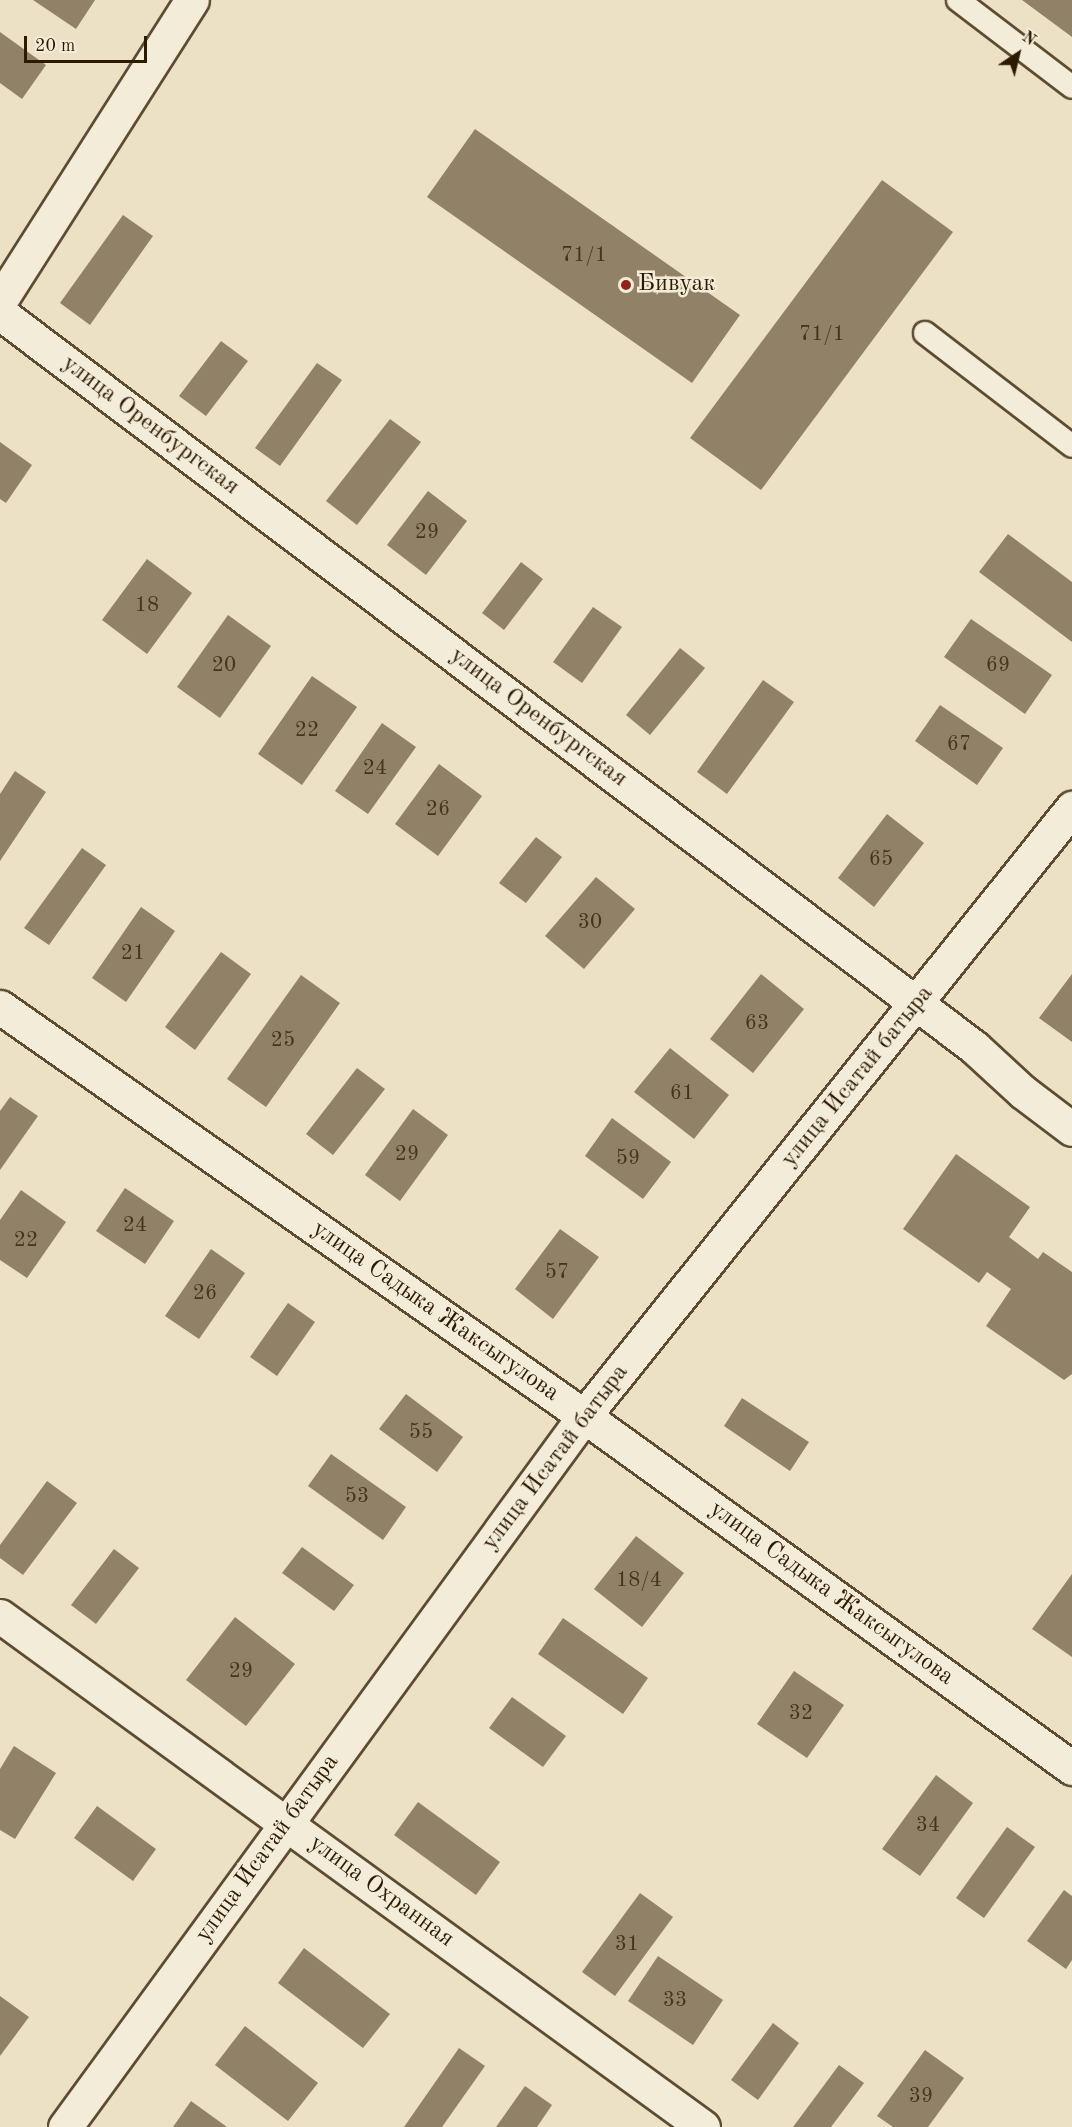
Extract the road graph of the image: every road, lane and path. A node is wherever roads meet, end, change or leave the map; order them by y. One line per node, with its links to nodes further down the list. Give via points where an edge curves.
1 (192, 0): 4 (street)
2 (958, 0): 3 (lane)
3 (1072, 87)
4 (0, 301)
5 (0, 313): 9 (street, улица Оренбургская)
6 (925, 333): 7 (lane)
7 (1072, 446)
8 (1072, 808): 9 (street, улица Исатай батыра)
9 (918, 1004): 11 (street, улица Оренбургская); 12 (street, улица Исатай батыра)
10 (0, 1007): 12 (street, улица Садыка Жаксыгулова)
11 (1072, 1129)
12 (584, 1416): 14 (street, улица Садыка Жаксыгулова); 15 (street, улица Исатай батыра)
13 (0, 1616): 15 (street, улица Охранная)
14 (1072, 1768)
15 (287, 1823): 16 (street, улица Исатай батыра); 17 (street, улица Охранная)
16 (65, 2127)
17 (703, 2127)

